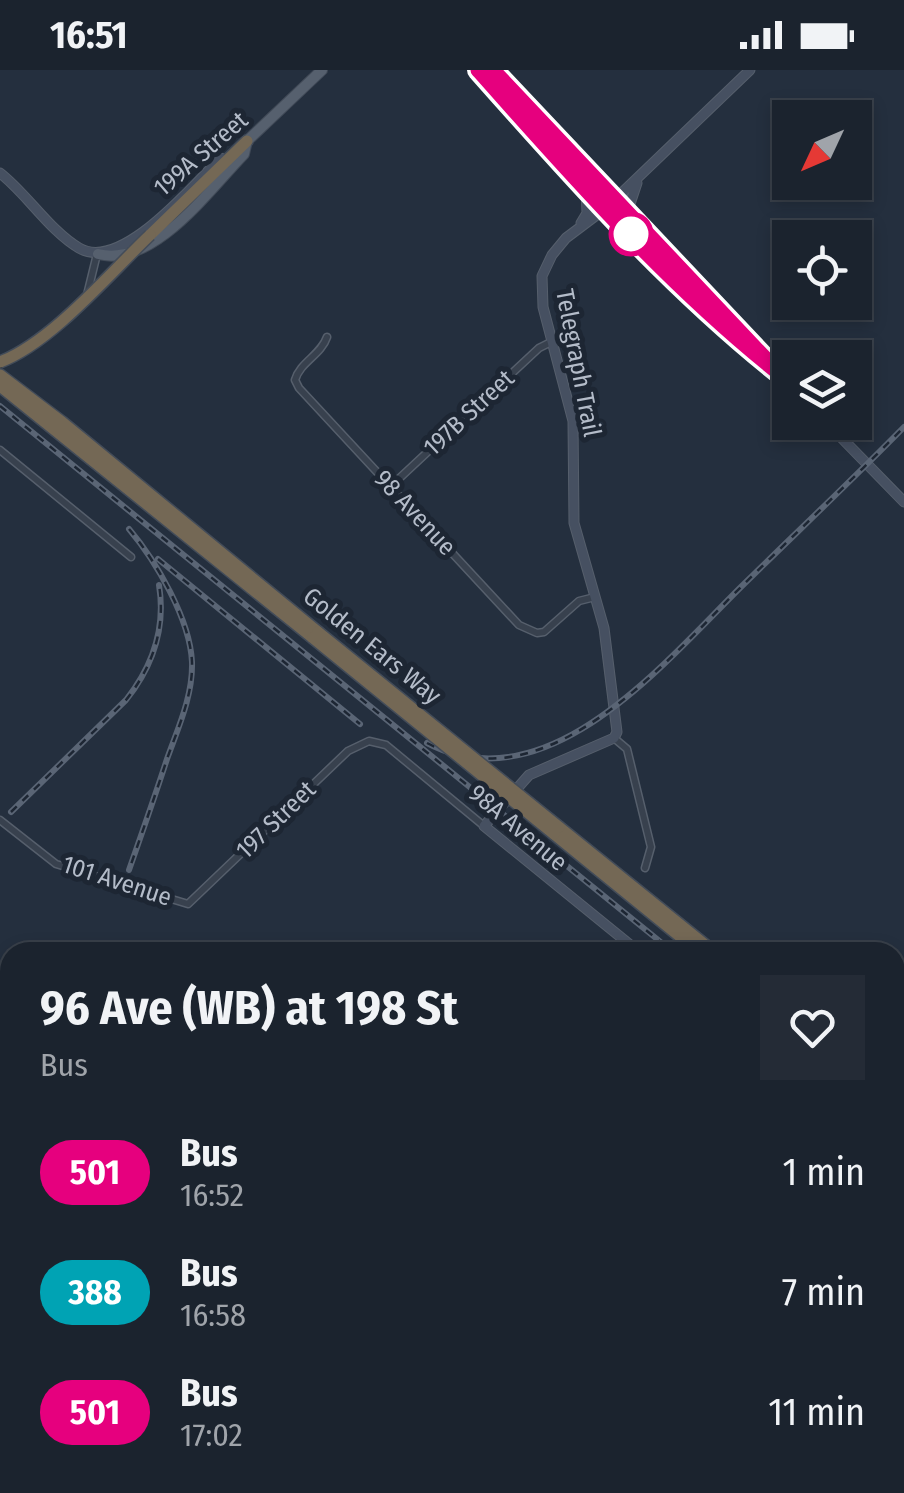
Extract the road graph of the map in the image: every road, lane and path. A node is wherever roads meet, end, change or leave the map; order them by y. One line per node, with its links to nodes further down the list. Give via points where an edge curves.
1 (322, 70): 5 (main road, 199A Street)
2 (478, 70): 8 (street)
3 (492, 70): 9 (street)
4 (750, 70): 6 (street, Telegraph Trail)
5 (248, 141): 12 (main road, 199A Street, via 244,154 152,244 119,257); 16 (highway, bridge, via 45,334)
6 (643, 172): 9 (street, Telegraph Trail); 10 (street, via 632,192)
7 (0, 173): 12 (street, via 74,244)
8 (586, 188): 9 (street); 11 (street, via 587,214)
9 (609, 204): 10 (street); 11 (street, Telegraph Trail); 18 (street, via 723,326)
10 (632, 220): 17 (street)
11 (579, 228): 15 (street, Telegraph Trail, via 552,254 542,276)
12 (98, 254): 13 (street)
13 (87, 296)
14 (326, 337): 24 (street, 98 Avenue, via 299,370 298,388)
15 (551, 342): 24 (street, 197B Street); 27 (street, Telegraph Trail, via 571,409 574,523)
16 (0, 362)
17 (772, 366)
18 (772, 367)
19 (0, 375): 21 (highway, Golden Ears Way)
20 (0, 386): 21 (highway, Golden Ears Way)
21 (37, 408): 32 (highway, Golden Ears Way, bridge)
22 (844, 440): 25 (street)
23 (0, 450): 26 (street)
24 (390, 487): 27 (street, 98 Avenue, via 518,625 544,632 579,601)
25 (904, 502)
26 (132, 557)
27 (595, 596): 28 (street, Telegraph Trail, via 618,724)
28 (614, 738): 31 (street, via 530,775); 33 (street, Telegraph Trail, via 627,749 651,847)
29 (368, 741): 31 (street, 98A Avenue, via 386,746); 34 (street, 197 Street, via 348,752)
30 (0, 820): 34 (street, 101 Avenue, via 56,864)
31 (484, 826): 35 (street, 98A Avenue)
32 (556, 831): 36 (highway, Golden Ears Way); 37 (highway, Golden Ears Way)
33 (645, 868)
34 (188, 904)
35 (627, 942)
36 (687, 942)
37 (701, 942)

